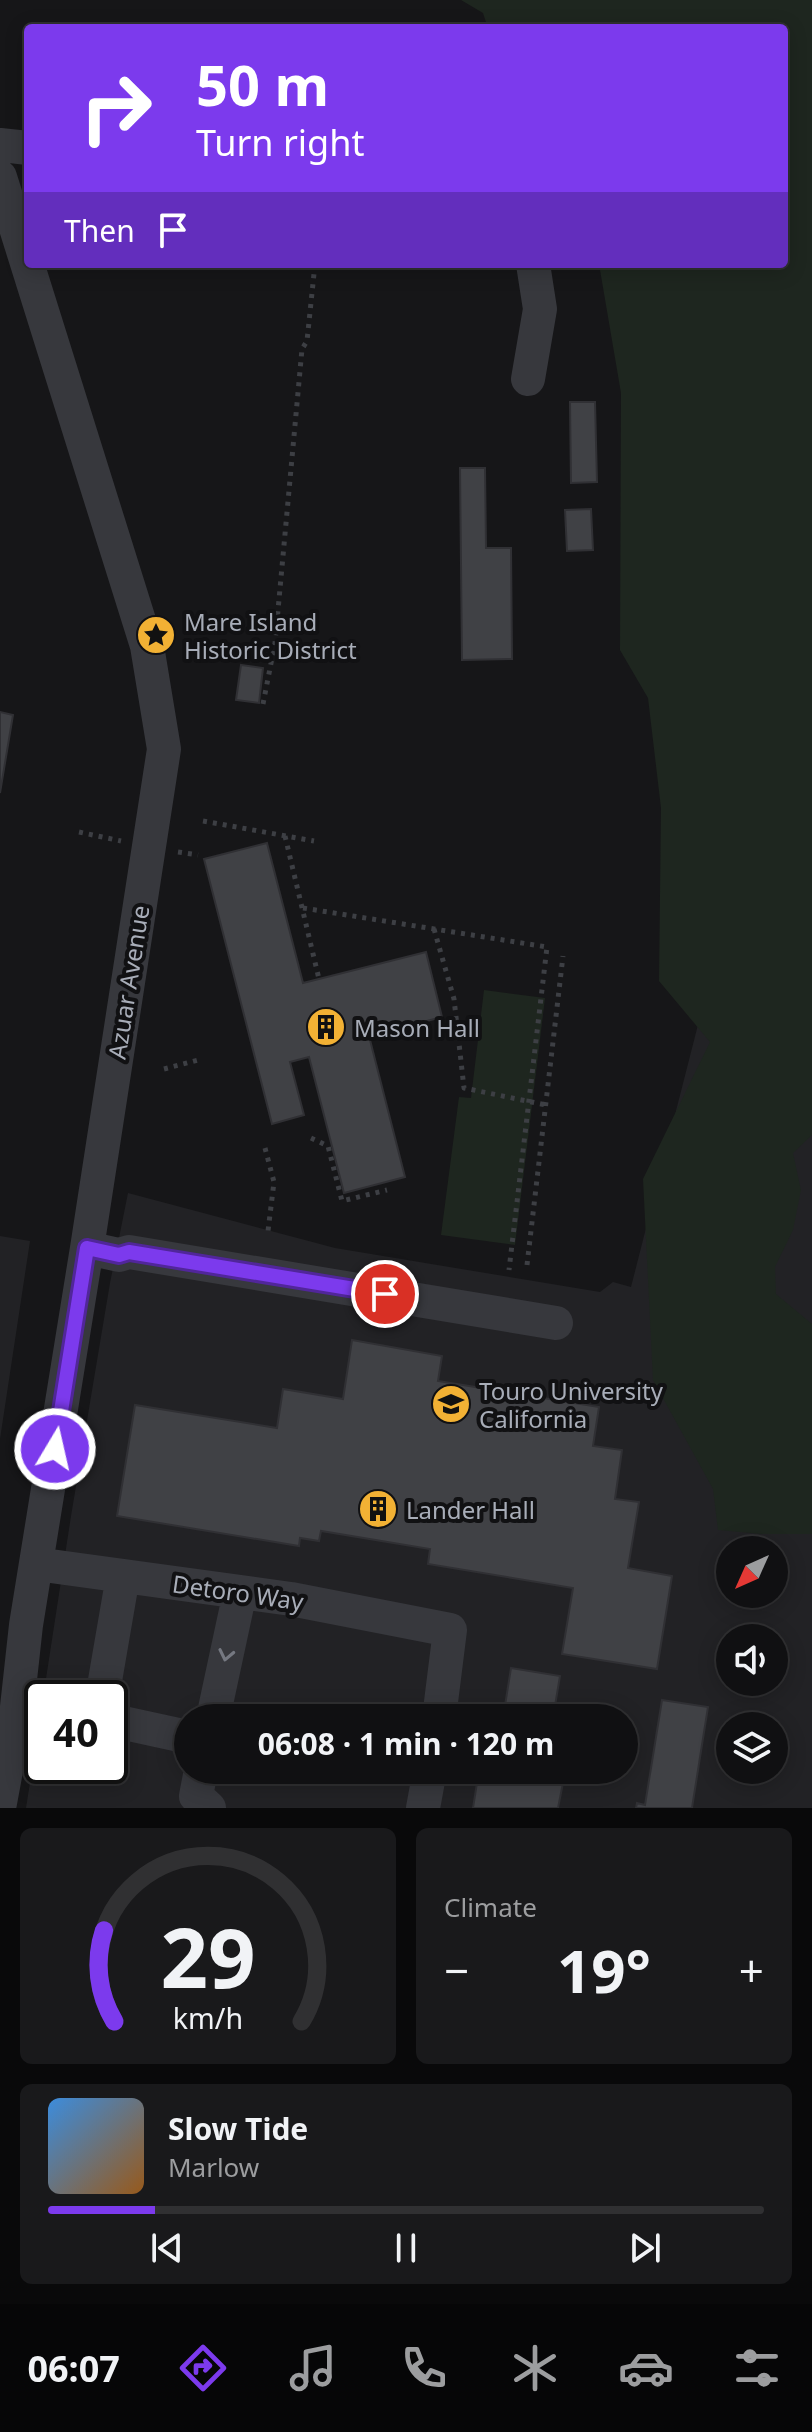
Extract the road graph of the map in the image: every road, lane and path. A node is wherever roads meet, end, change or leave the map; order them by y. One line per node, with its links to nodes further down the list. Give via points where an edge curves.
1 (0, 145): 2 (street)
2 (24, 148)
3 (0, 177): 4 (street, Azuar Avenue)
4 (24, 254)
5 (29, 268): 25 (street, Azuar Avenue, via 147,646 164,749)
6 (315, 268): 9 (path, via 302,349 275,643)
7 (534, 268): 8 (street, via 540,309)
8 (528, 379)
9 (263, 704)
10 (203, 821): 11 (path)
11 (285, 836): 12 (path); 13 (path)
12 (314, 841)
13 (303, 908): 14 (path); 16 (path)
14 (434, 929): 19 (path, via 454,999 464,1088); 19 (path, via 547,947)
15 (563, 956): 20 (path)
16 (319, 979)
17 (202, 1059): 18 (path)
18 (164, 1069)
19 (529, 1102): 20 (path); 27 (path)
20 (546, 1105): 26 (path)
21 (311, 1138): 23 (path, via 328,1146 342,1201)
22 (265, 1148): 24 (path, via 274,1182)
23 (387, 1190)
24 (268, 1231)
25 (87, 1248): 28 (street); 29 (street, Azuar Avenue)
26 (527, 1265)
27 (509, 1270)
28 (556, 1323)
29 (36, 1564): 30 (street, Detoro Way); 32 (street, Azuar Avenue)
30 (123, 1576): 31 (street, Detoro Way); 33 (street)
31 (240, 1592): 34 (street, one-way to 34); 35 (street, Detoro Way, via 450,1630)
32 (13, 1623): 39 (street, Azuar Avenue, via 16,1716)
33 (105, 1680)
34 (216, 1704)
35 (441, 1704)
36 (128, 1724): 37 (street)
37 (174, 1734)
38 (427, 1784): 40 (street)
39 (0, 1803)
40 (423, 1808)

